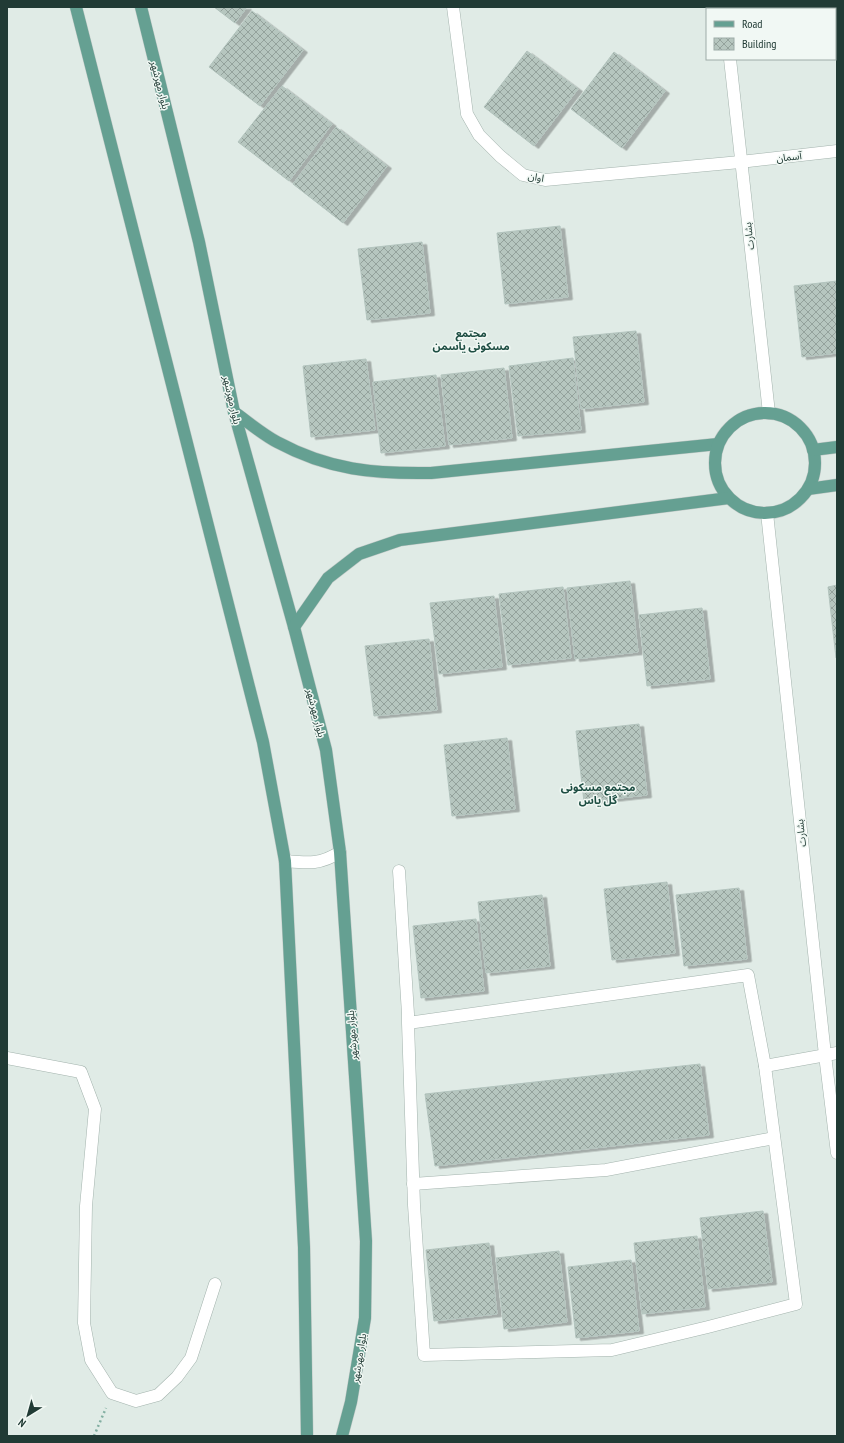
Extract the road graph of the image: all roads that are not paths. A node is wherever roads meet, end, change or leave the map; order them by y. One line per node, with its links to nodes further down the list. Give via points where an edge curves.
1 (76, 7): 18 (main road, via 263,742)
2 (141, 7): 7 (main road, بلوار مهرشهر, via 199,242)
3 (453, 7): 6 (street, اوان, via 467,114 479,135 523,175 545,180)
4 (730, 60): 6 (street, بشارت)
5 (837, 151): 6 (street, آسمان)
6 (740, 162): 8 (street, بشارت)
7 (234, 412): 9 (main road, via 275,442 308,457 354,469 395,473 439,472); 16 (main road, بلوار مهرشهر)
8 (769, 413): 9 (main road, via 753,414 739,420 727,430); 11 (main road, via 784,417 797,425 807,436)
9 (718, 444): 14 (main road, via 715,458 716,473 720,487)
10 (837, 447): 11 (main road)
11 (813, 450): 13 (main road, via 815,463)
12 (837, 485): 13 (main road)
13 (808, 488): 15 (main road, via 791,506)
14 (729, 498): 15 (main road, via 740,507 753,512); 16 (main road, via 400,540 359,554 328,578)
15 (767, 513): 21 (street, بشارت)
16 (294, 628): 17 (main road, بلوار مهرشهر, via 326,750)
17 (340, 852): 18 (street, via 310,864); 29 (main road, بلوار مهرشهر, via 366,1240 365,1318 352,1402)
18 (285, 861): 28 (main road, via 304,1247)
19 (398, 871): 20 (street)
20 (408, 1023): 23 (street, via 748,974); 26 (street)
21 (831, 1054): 23 (street); 25 (street, بشارت)
22 (7, 1058): 27 (street, via 81,1072 95,1109 86,1206 84,1323 91,1360 112,1393 136,1401 158,1395 177,1377 191,1358)
23 (765, 1066): 24 (street)
24 (774, 1138): 26 (street, via 606,1170); 26 (street, via 796,1304 612,1350 424,1355)
25 (837, 1153)
26 (413, 1184)
27 (215, 1284)
28 (307, 1436)
29 (342, 1436)

